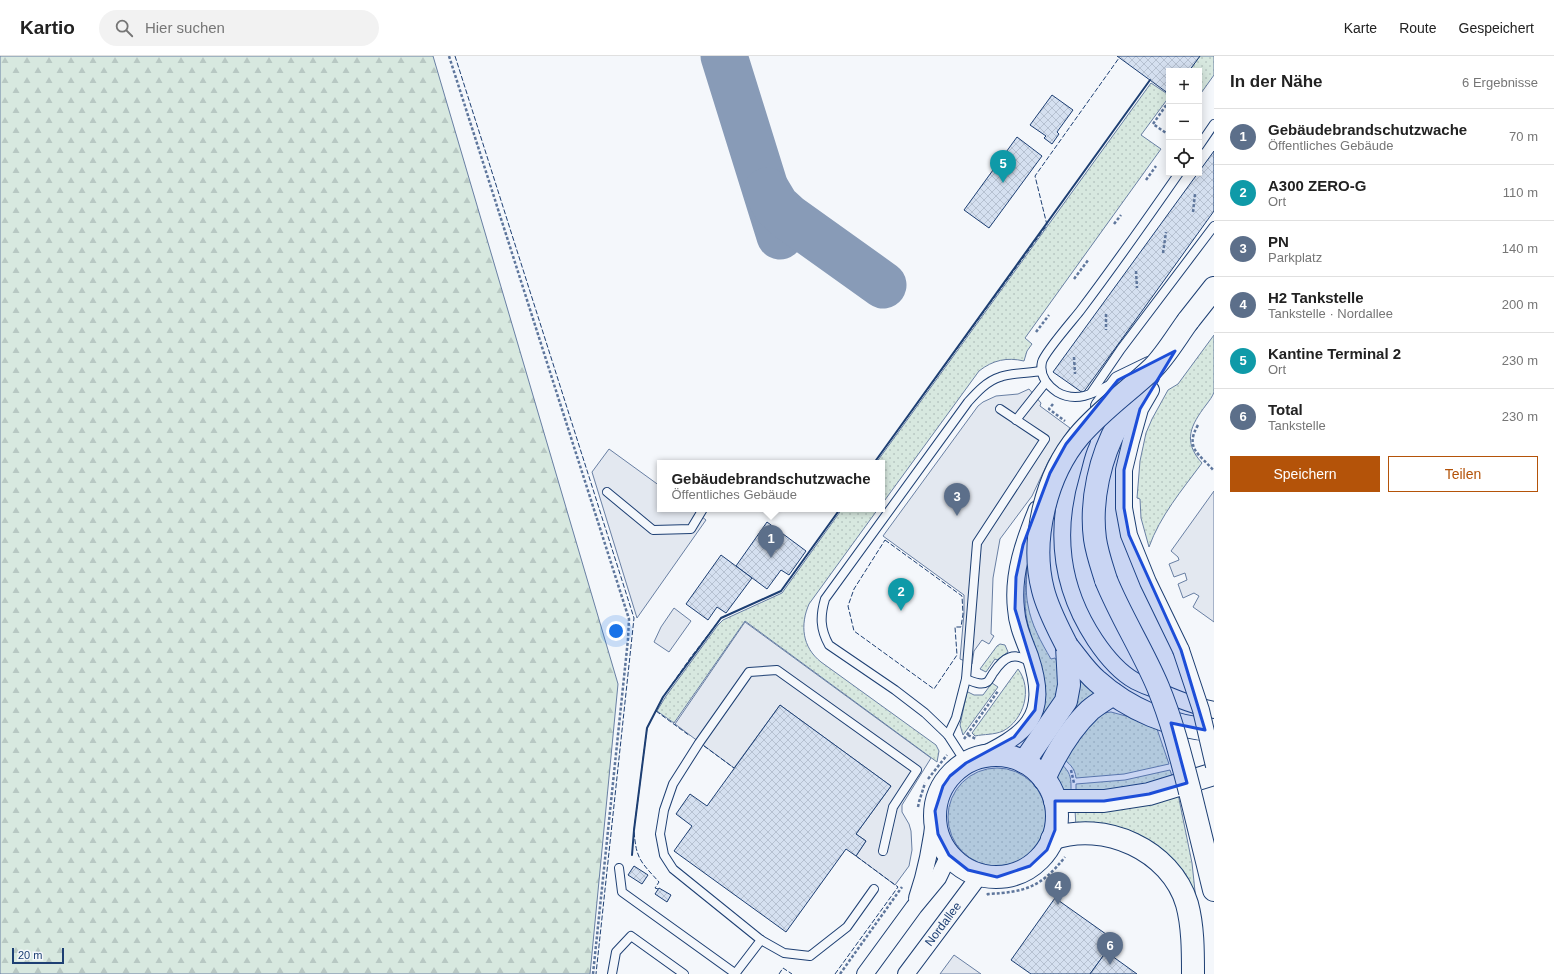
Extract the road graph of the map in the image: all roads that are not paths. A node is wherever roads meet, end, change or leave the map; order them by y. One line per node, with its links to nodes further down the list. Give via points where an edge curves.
1 (1214, 124): 2 (lane)
2 (1202, 142)
3 (1178, 176): 9 (lane, via 1042,360)
4 (1214, 226): 12 (lane, via 1120,349)
5 (1214, 288): 8 (main road, bridge)
6 (1214, 297): 7 (street)
7 (1175, 351): 10 (street); 27 (street, bridge, via 1140,409 1124,470 1125,511 1129,535 1148,582 1181,650 1201,710)
8 (1154, 366): 18 (main road, bridge, via 1079,436 1066,455 1049,491 1040,534 1040,575 1047,605); 38 (main road, bridge, via 1109,443 1096,494 1095,538 1113,599 1140,648 1169,716)
9 (1041, 371): 11 (lane); 24 (lane, via 1001,377 977,392 825,599 821,622 829,645 925,713)
10 (1118, 380): 12 (lane); 13 (street)
11 (1046, 382): 12 (lane, via 1060,394 1071,398); 15 (lane)
12 (1091, 393)
13 (1098, 408): 19 (street, via 1066,444 1050,473 1023,545 1016,577 1015,608 1018,625); 22 (street, via 1080,444 1069,480 1062,524 1066,576 1078,610 1102,651 1134,681 1195,706)
14 (1000, 409): 15 (lane)
15 (1016, 420): 20 (lane, via 1045,439 976,543)
16 (606, 492): 17 (lane, via 653,530 691,529)
17 (701, 512)
18 (1067, 646): 21 (main road, via 1096,681); 26 (main road, via 1069,685 1066,701)
19 (1032, 663): 20 (lane, via 1014,656 1006,658 987,682 981,684); 25 (street, via 1038,696 1030,721 1022,731 1002,746)
20 (966, 679): 24 (lane, via 956,718)
21 (1113, 694): 23 (main road, via 1160,718 1200,730); 29 (main road, via 1091,710 1068,737)
22 (1214, 710)
23 (1214, 730)
24 (948, 735): 25 (lane)
25 (969, 761): 26 (main road, via 994,755); 31 (main road, via 950,776 938,798)
26 (1024, 762): 29 (main road)
27 (1214, 766)
28 (1214, 774): 30 (main road, via 1149,794 1104,801)
29 (1044, 779): 30 (main road, via 1050,789)
30 (1067, 794): 32 (main road)
31 (927, 810): 34 (main road); 39 (street, via 928,861)
32 (1052, 839): 36 (main road, via 1047,850 1030,866 1014,874 997,877); 46 (main road, via 1073,834 1100,834 1124,840 1146,851 1166,868 1186,903 1192,934)
33 (883, 851): 40 (lane, via 893,807 917,770 777,670 749,672 673,784 664,810 660,834 664,855 673,869)
34 (949, 855): 36 (main road, via 958,864); 39 (street, via 938,878)
35 (619, 868): 43 (lane, via 622,892)
36 (980, 875): 45 (street, Nordallee)
37 (874, 889): 40 (lane, via 847,927 810,956 784,953)
38 (1214, 890)
39 (914, 907): 44 (street)
40 (761, 940): 43 (lane)
41 (612, 974): 42 (lane, via 616,952 631,936)
42 (684, 974)
43 (735, 974)
44 (865, 974)
45 (906, 974)
46 (1193, 974)

